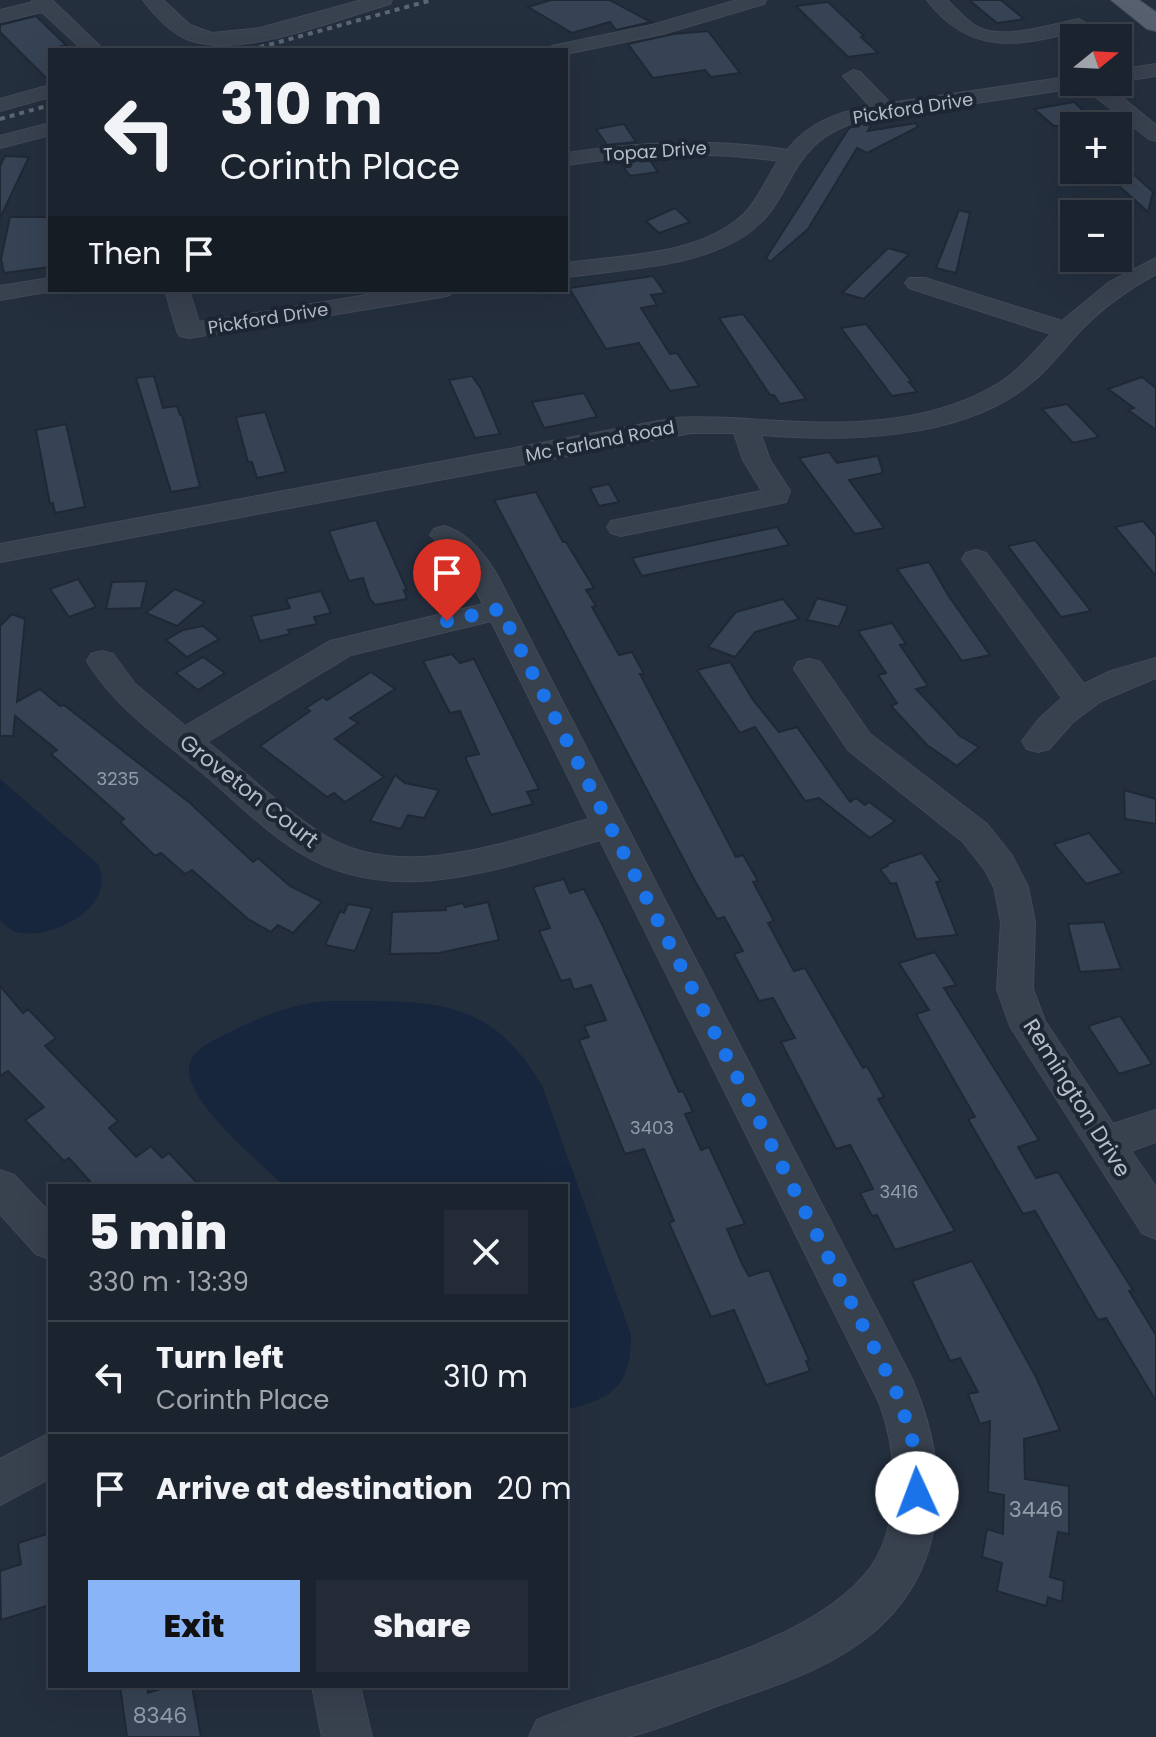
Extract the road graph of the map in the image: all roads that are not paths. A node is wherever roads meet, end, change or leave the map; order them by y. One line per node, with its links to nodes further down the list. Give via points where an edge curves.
1 (152, 0): 2 (street, via 189,33 213,40 243,38)
2 (383, 0)
3 (757, 0): 11 (street, via 656,30)
4 (936, 0): 9 (street, via 985,36)
5 (1123, 0): 8 (main road)
6 (43, 2): 7 (street); 10 (street)
7 (0, 16)
8 (1156, 24)
9 (1060, 28)
10 (92, 48)
11 (568, 48)
12 (1156, 70): 13 (street)
13 (1132, 74)
14 (853, 76): 19 (street)
15 (1060, 85): 19 (street, Pickford Drive)
16 (48, 92): 18 (street)
17 (1107, 96): 21 (street)
18 (0, 105)
19 (886, 111): 23 (street, Pickford Drive, via 825,126)
20 (48, 130): 22 (street)
21 (1156, 135)
22 (0, 142)
23 (791, 157): 24 (street, Topaz Drive, via 677,146); 26 (street, Pickford Drive, via 753,218 727,236 683,250)
24 (568, 159)
25 (1156, 265): 32 (street, Mc Farland Road, via 1111,291)
26 (568, 270)
27 (917, 283): 32 (street)
28 (48, 285): 31 (street)
29 (178, 292): 30 (street, Pickford Drive, via 189,331)
30 (430, 292)
31 (0, 293)
32 (1067, 331): 33 (street, Mc Farland Road, via 1026,376 952,412 854,429)
33 (747, 426): 34 (street, via 747,441 776,496); 36 (street, Mc Farland Road, via 658,429)
34 (621, 527)
35 (444, 535): 38 (street, via 474,562)
36 (0, 553)
37 (976, 559): 42 (street)
38 (500, 609): 43 (street, via 341,648); 45 (street)
39 (102, 661): 43 (street, Groveton Court, via 127,695)
40 (1156, 668): 42 (street, via 1114,681)
41 (809, 669): 47 (street, Remington Drive, via 859,742 975,833 999,863 1015,905 1015,989 1028,1026)
42 (1080, 700): 44 (street)
43 (185, 741): 45 (street, Groveton Court, via 315,846 376,867 416,870 455,865)
44 (1038, 741)
45 (610, 825): 55 (street, via 901,1402 917,1473 914,1521 899,1564 856,1619 818,1645)
46 (1156, 1126): 47 (street)
47 (1105, 1143): 49 (street, Remington Drive)
48 (0, 1187): 50 (street)
49 (1156, 1221)
50 (48, 1239)
51 (48, 1455): 52 (street)
52 (0, 1483)
53 (336, 1688): 54 (street)
54 (347, 1737)
55 (554, 1737)

